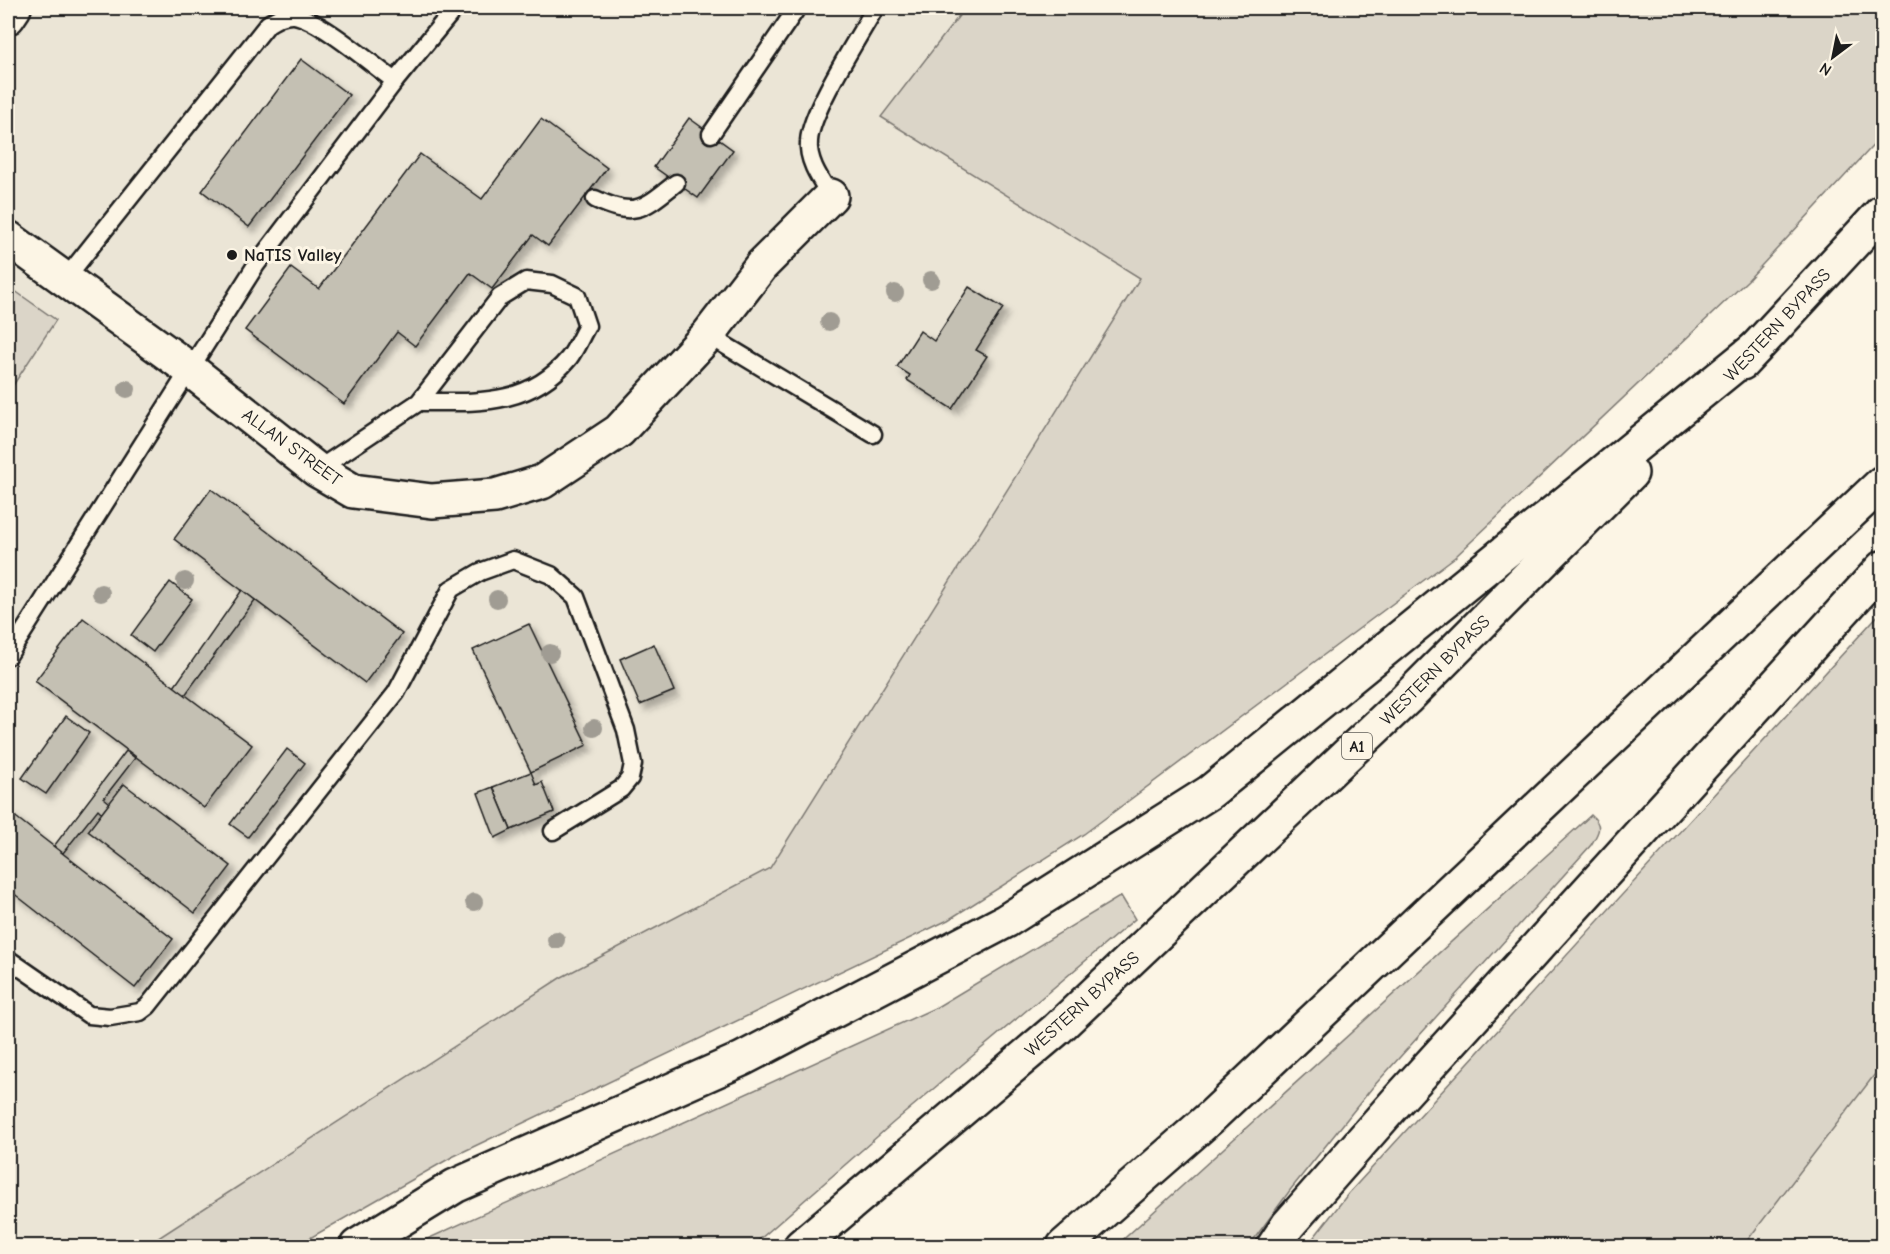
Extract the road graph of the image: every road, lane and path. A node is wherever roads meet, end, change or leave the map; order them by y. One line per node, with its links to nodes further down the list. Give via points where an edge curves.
1 (14, 8): 5 (main road)
2 (455, 8): 6 (lane)
3 (797, 8): 7 (lane)
4 (875, 8): 9 (lane, via 826,95 808,141 814,169)
5 (8, 16)
6 (394, 81): 13 (lane, via 316,24 293,15 281,16 268,24); 16 (lane, via 256,265)
7 (711, 134)
8 (676, 183): 10 (lane, via 646,207 619,210)
9 (831, 196): 14 (main road, ALLAN STREET, via 762,265)
10 (595, 199)
11 (1882, 212): 15 (main road, WESTERN BYPASS / A1)
12 (8, 238): 13 (main road, ALLAN STREET)
13 (66, 278): 16 (main road, ALLAN STREET)
14 (708, 334): 18 (lane); 19 (main road, ALLAN STREET, via 619,431 542,482 495,496 432,501 353,491)
15 (1756, 348): 25 (main road, via 1210,792 1006,921 742,1059 455,1186); 26 (main road, WESTERN BYPASS / A1, via 1406,699 1057,1029)
16 (188, 368): 19 (main road, ALLAN STREET); 22 (lane)
17 (419, 402): 17 (lane, via 500,297 526,281 552,284 578,296 587,326 569,358 534,389 488,403); 19 (lane)
18 (873, 434)
19 (317, 470)
20 (1882, 483): 27 (main road, via 1220,1109)
21 (1882, 568): 28 (main road, via 1398,1100)
22 (8, 656)
23 (553, 831): 24 (lane, via 621,789 630,778 633,764 626,730 576,597 551,575 513,560 480,572 451,589 396,693 148,1006 140,1012 110,1017 89,1015)
24 (8, 959)
25 (357, 1246)
26 (801, 1246)
27 (1064, 1246)
28 (1274, 1246)

